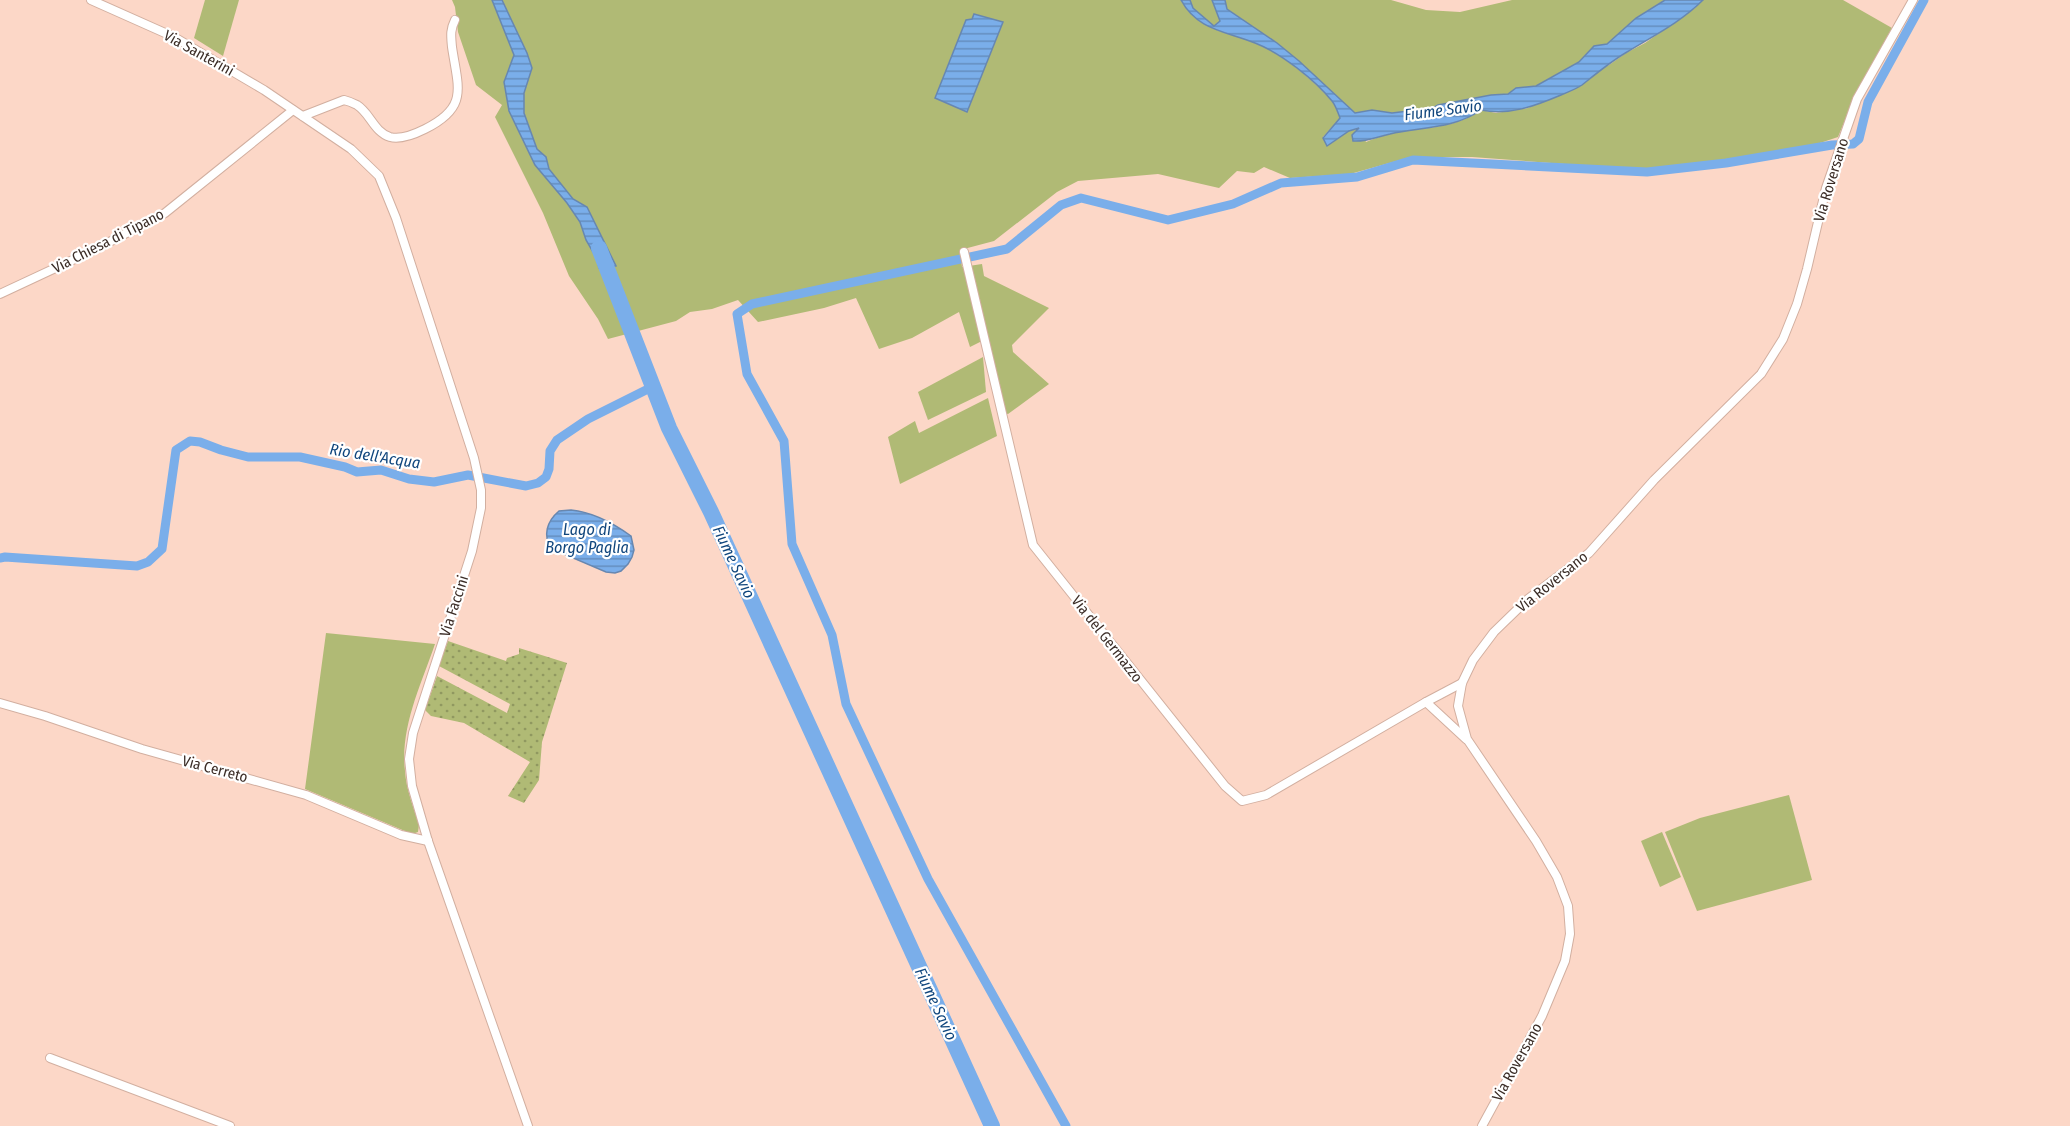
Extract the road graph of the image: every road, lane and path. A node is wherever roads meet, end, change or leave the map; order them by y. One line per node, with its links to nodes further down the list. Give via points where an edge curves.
1 (91, 0): 4 (street, Via Santerini, via 174,37)
2 (1913, 0): 8 (street, Via Roversano, via 1857,99 1826,188 1797,304 1783,339 1761,374 1654,480 1589,553 1528,599 1494,632)
3 (454, 21): 5 (street, via 450,30 458,91 454,108 441,121 397,138 387,136 357,105 344,100)
4 (293, 110): 5 (street, Via Santerini); 7 (street, Via Chiesa di Tipano, via 165,213)
5 (303, 116): 12 (street, Via Faccini, via 351,148 379,176 396,218 481,490 472,551 419,712 409,759 412,786)
6 (964, 252): 9 (street, Via del Germazzo, via 1033,545 1225,786 1242,801 1266,795)
7 (0, 294)
8 (1462, 683): 9 (street, Via del Germazzo); 11 (street, Via Roversano, via 1458,706)
9 (1426, 702): 11 (street)
10 (0, 703): 12 (street, Via Cerreto, via 142,749 306,795 401,835)
11 (1467, 739): 16 (street, Via Roversano, via 1557,878 1568,906 1569,925 1565,961 1542,1016)
12 (428, 842): 15 (street, Via Faccini)
13 (50, 1058): 14 (street)
14 (230, 1126)
15 (528, 1126)
16 (1482, 1126)

